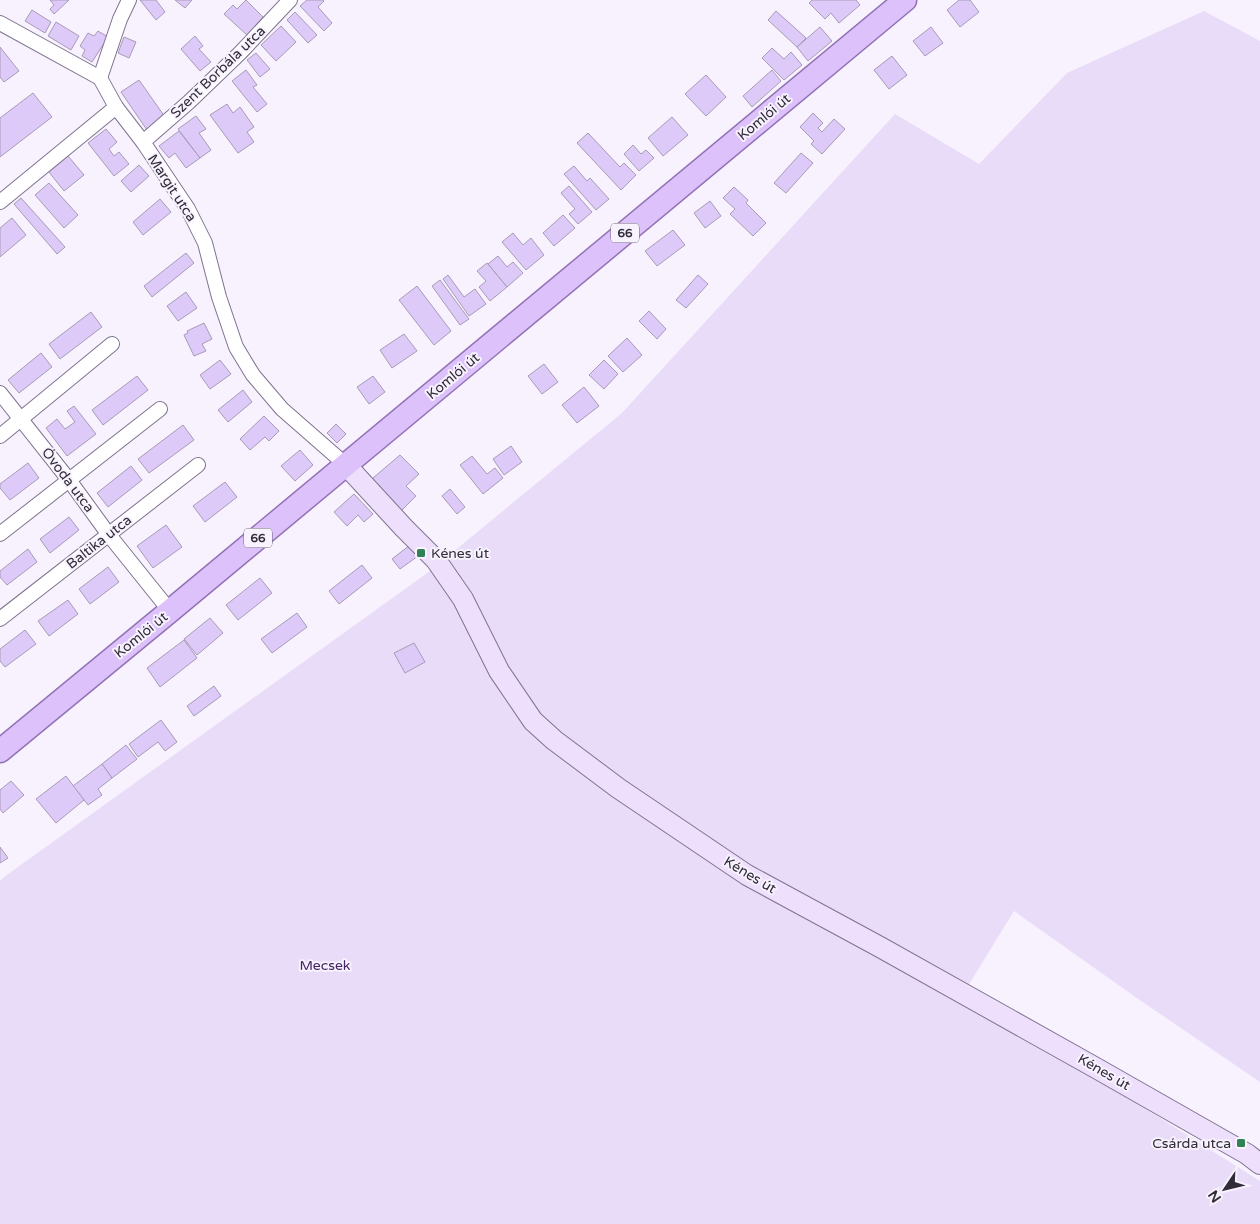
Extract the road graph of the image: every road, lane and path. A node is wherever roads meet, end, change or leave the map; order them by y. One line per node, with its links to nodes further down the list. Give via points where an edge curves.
1 (129, 0): 5 (street)
2 (290, 0): 7 (street, Szent Borbála utca, via 240,53)
3 (902, 1): 15 (main road, Komlói út / 66)
4 (0, 23): 5 (street)
5 (100, 78): 6 (street, Margit utca)
6 (116, 108): 7 (street, Margit utca); 8 (street)
7 (143, 142): 15 (street, Margit utca, via 188,209 205,243 236,347 253,375 282,409)
8 (0, 202)
9 (112, 344): 12 (street)
10 (0, 394): 12 (street, Óvoda utca)
11 (160, 409): 16 (street)
12 (21, 420): 13 (street); 16 (street, Óvoda utca)
13 (0, 436)
14 (198, 465): 18 (street, Baltika utca)
15 (346, 465): 19 (main road, Komlói út / 66); 22 (street, Kénes út, via 440,566 463,598 499,671 533,721 554,740 618,788 747,875 1087,1063)
16 (69, 480): 17 (street); 18 (street, Óvoda utca)
17 (0, 534)
18 (109, 535): 19 (street, Óvoda utca); 20 (street, Baltika utca)
19 (170, 611): 21 (main road, Komlói út / 66)
20 (0, 619)
21 (0, 751)
22 (1260, 1164)

